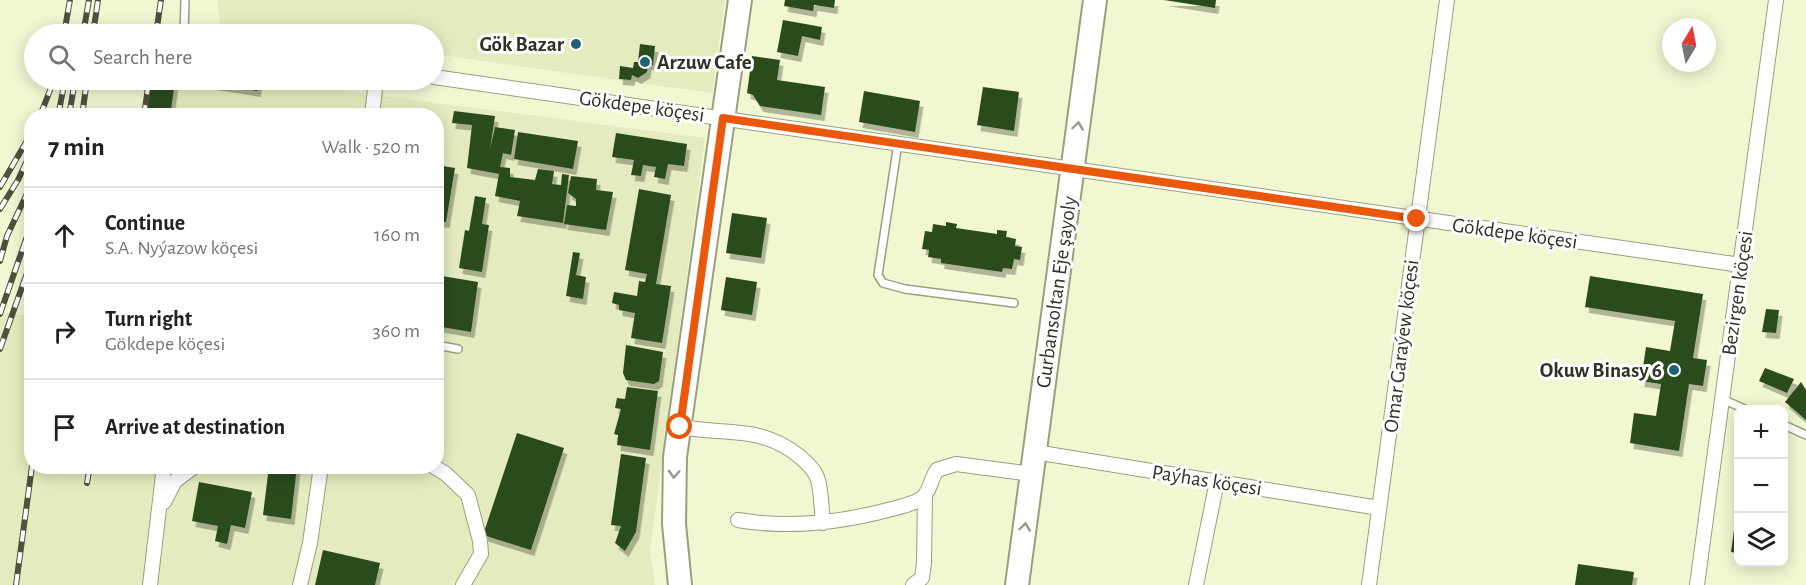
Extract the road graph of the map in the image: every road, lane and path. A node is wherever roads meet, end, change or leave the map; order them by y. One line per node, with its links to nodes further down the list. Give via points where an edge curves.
1 (185, 0): 6 (lane)
2 (740, 0): 10 (main road)
3 (1095, 0): 12 (main road, Gurbansoltan Eje şayoly, one-way to 3)
4 (1447, 0): 13 (street, Omar Garaýew köçesi)
5 (1776, 0): 14 (street, Bezirgen köçesi)
6 (184, 24)
7 (444, 77): 10 (street, Gökdepe köçesi)
8 (375, 90): 9 (street)
9 (373, 108)
10 (723, 118): 11 (street, Gökdepe köçesi); 20 (main road)
11 (898, 143): 12 (street, Gökdepe köçesi); 15 (lane, via 878,276 883,283)
12 (1073, 169): 13 (street, Gökdepe köçesi); 23 (main road, Gurbansoltan Eje şayoly)
13 (1417, 219): 14 (street, Gökdepe köçesi); 31 (street, Omar Garaýew köçesi)
14 (1741, 265): 18 (street, Bezirgen köçesi)
15 (1014, 303)
16 (444, 346): 17 (lane)
17 (458, 349)
18 (1722, 399): 19 (lane); 43 (street, Bezirgen köçesi)
19 (1736, 405)
20 (680, 427): 34 (street, via 758,434 782,443 808,464 818,478); 38 (main road, one-way to 38, via 674,489)
21 (1788, 427): 22 (lane)
22 (1806, 435)
23 (1035, 452): 28 (main road, Gurbansoltan Eje şayoly); 29 (street, Paýhas köçesi)
24 (444, 473): 37 (street, via 468,495 480,541 481,554)
25 (163, 474): 32 (street)
26 (184, 474): 32 (street, via 175,481)
27 (320, 474): 36 (street)
28 (1032, 474): 30 (street, via 946,466 933,475); 40 (main road, Gurbansoltan Eje şayoly, one-way to 28)
29 (1216, 481): 31 (street, Paýhas köçesi); 41 (street)
30 (925, 496): 34 (street, via 915,503 866,516); 39 (street, via 922,578)
31 (1379, 508): 42 (street, Omar Garaýew köçesi)
32 (159, 511): 35 (street)
33 (738, 520): 34 (street, via 766,525)
34 (823, 523)
35 (150, 585)
36 (300, 585)
37 (463, 585)
38 (680, 585)
39 (913, 585)
40 (1017, 585)
41 (1196, 585)
42 (1369, 585)
43 (1697, 585)

